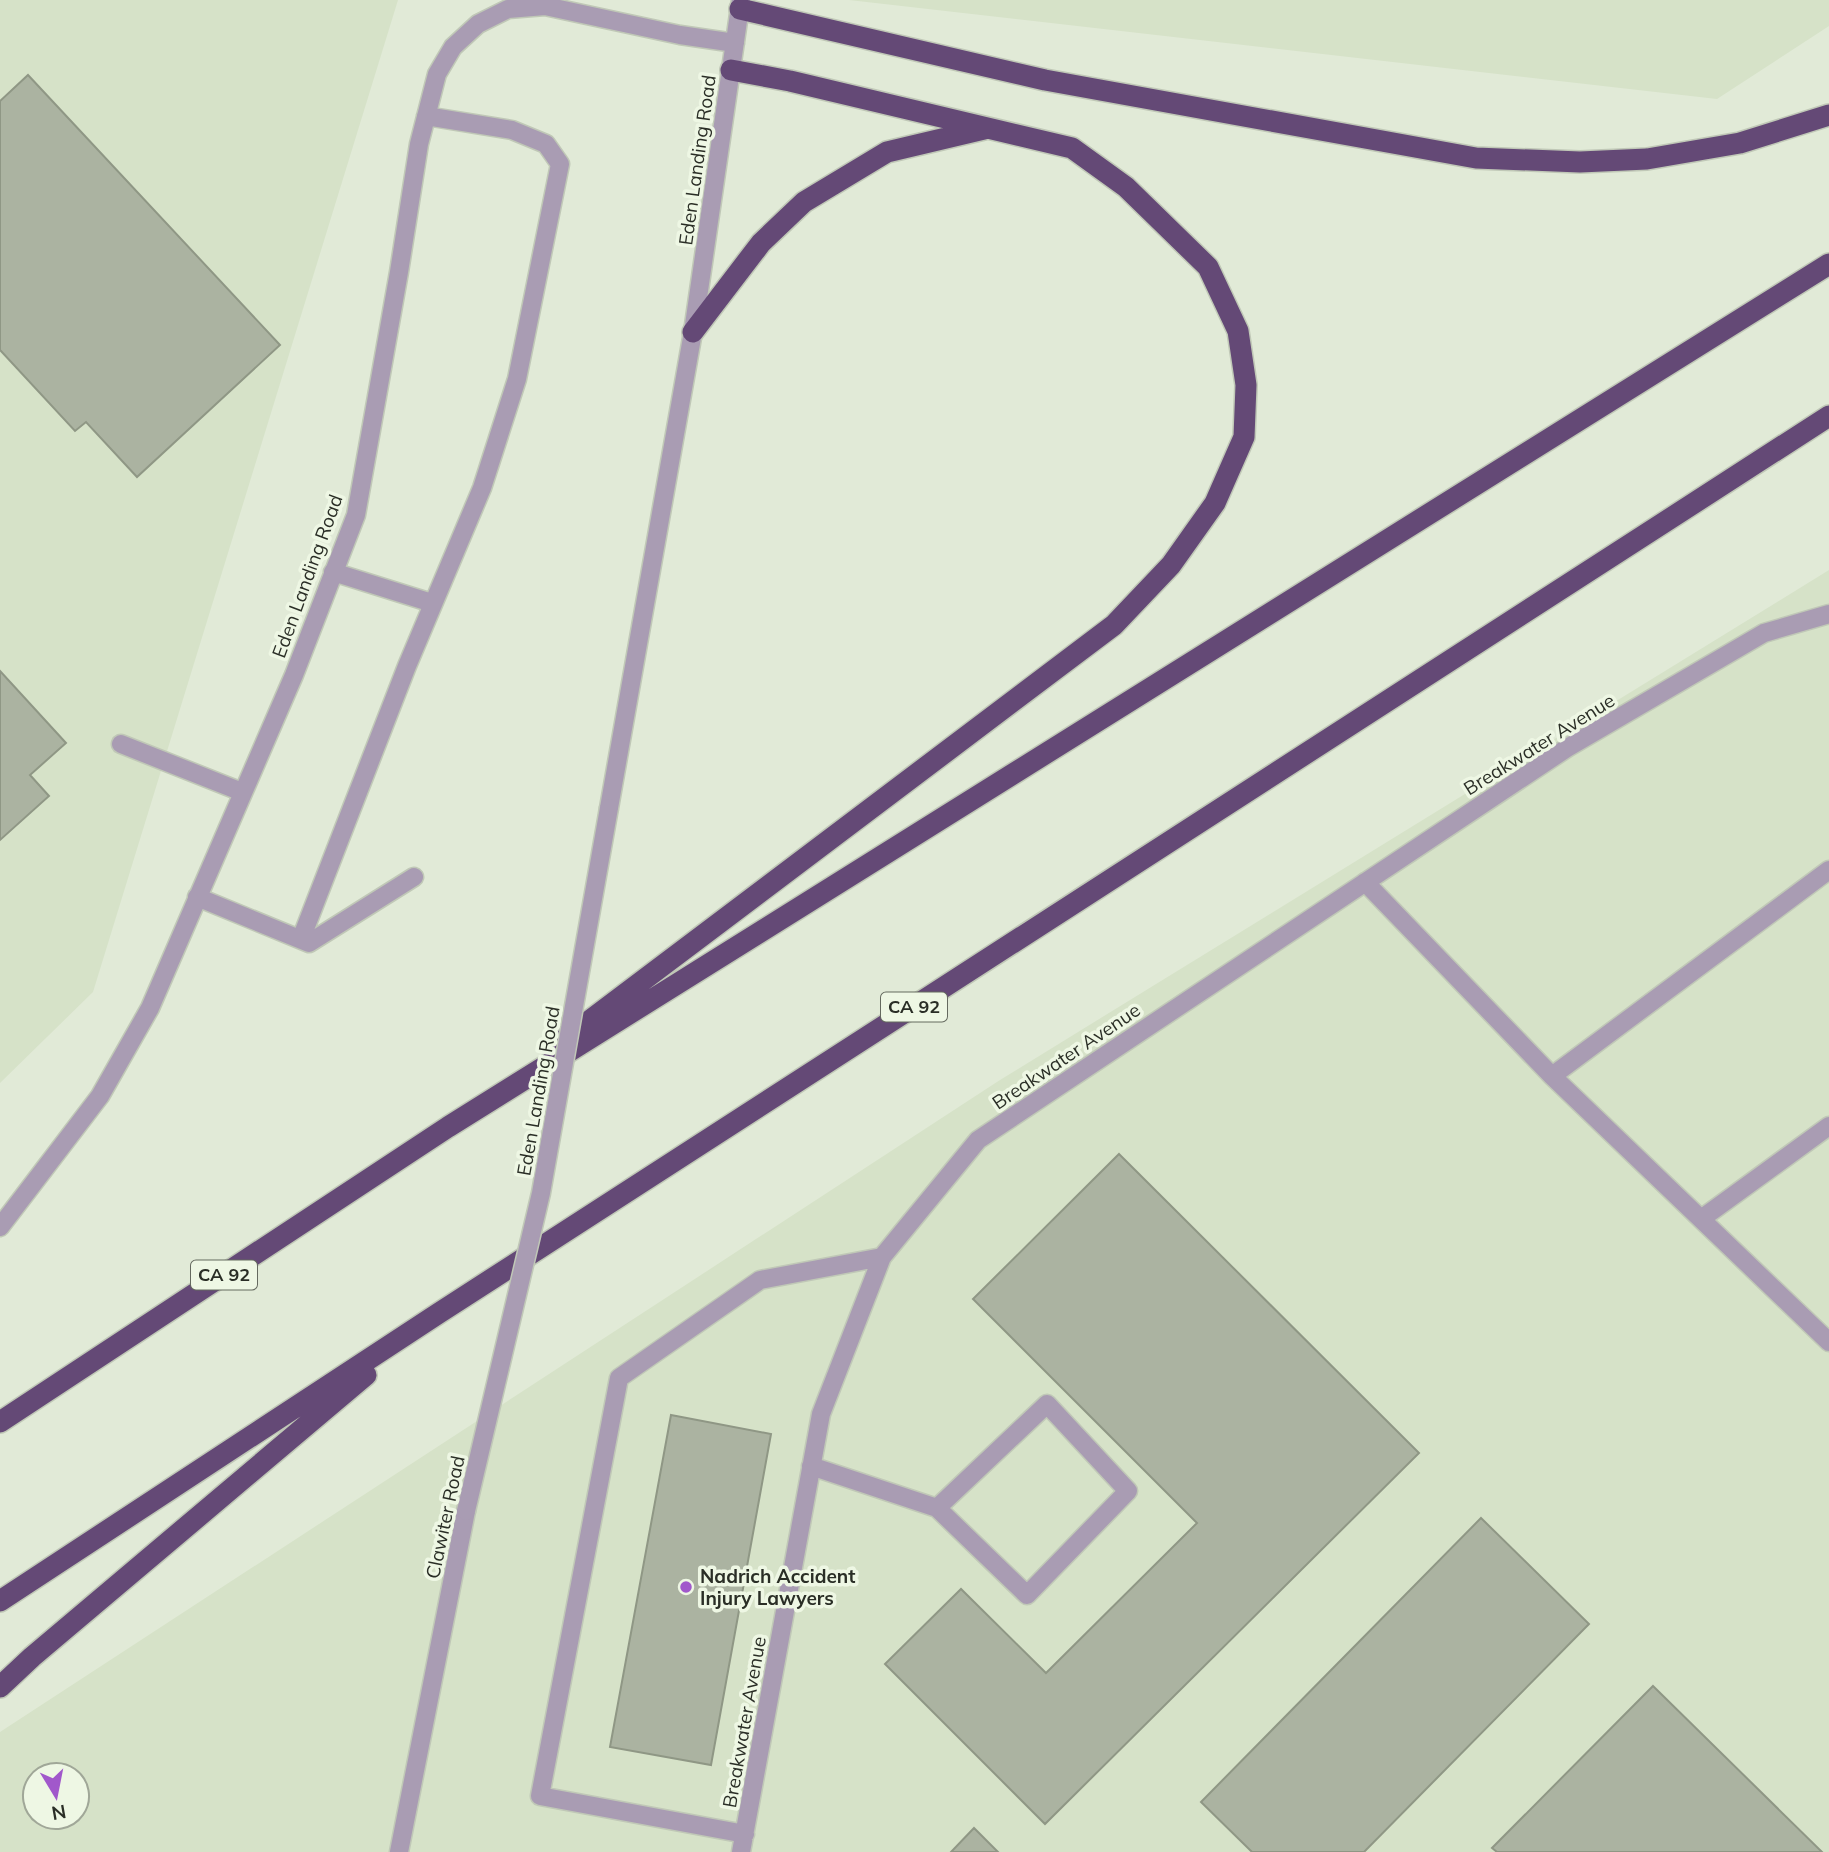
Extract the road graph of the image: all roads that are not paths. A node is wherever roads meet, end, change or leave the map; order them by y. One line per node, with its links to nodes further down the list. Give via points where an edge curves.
1 (740, 5): 2 (street, Eden Landing Road); 4 (highway, via 1045,80 1476,158 1647,159 1740,143)
2 (735, 43): 3 (street, Eden Landing Road); 5 (street, Eden Landing Road, via 545,6 508,9 478,24 453,47 437,74)
3 (732, 70): 6 (highway); 8 (street, Eden Landing Road)
4 (1829, 115)
5 (426, 116): 10 (street, Eden Landing Road, via 355,515); 11 (street, via 512,130 546,144 559,164 517,379 482,488)
6 (989, 128): 8 (highway, via 887,152 804,202 761,243); 22 (highway, via 1072,148 1126,187 1208,267 1238,331 1246,385 1244,437 1215,503 1171,565 1114,625)
7 (1829, 264): 22 (highway, CA 92)
8 (693, 332): 23 (street, Eden Landing Road, bridge)
9 (1829, 416): 27 (highway, CA 92)
10 (333, 572): 11 (street); 14 (street, Eden Landing Road)
11 (432, 603): 19 (street)
12 (1829, 614): 17 (street, Breakwater Avenue, via 1764,633 1567,748)
13 (121, 744): 14 (street)
14 (242, 792): 18 (street, Eden Landing Road)
15 (1829, 870): 20 (street)
16 (414, 877): 19 (street, via 309,943)
17 (1365, 882): 20 (street); 26 (street, Breakwater Avenue, via 978,1140)
18 (197, 897): 19 (street); 25 (street, Eden Landing Road, via 150,1008 100,1096)
19 (301, 939)
20 (1552, 1076): 24 (street)
21 (1829, 1126): 24 (street)
22 (448, 1128): 29 (highway, CA 92)
23 (541, 1194): 35 (street, Clawiter Road, bridge, via 466,1511)
24 (1701, 1219): 28 (street)
25 (0, 1227)
26 (882, 1257): 30 (street, Breakwater Avenue, via 821,1414); 34 (street, via 760,1280 619,1378 540,1796)
27 (439, 1313): 32 (highway, CA 92); 33 (highway)
28 (1829, 1342)
29 (0, 1422)
30 (811, 1466): 31 (street); 34 (street, Breakwater Avenue)
31 (937, 1508): 31 (street, via 1027,1595 1128,1491 1047,1404)
32 (0, 1601)
33 (0, 1687)
34 (745, 1834): 36 (street, Breakwater Avenue)
35 (400, 1852)
36 (741, 1852)

